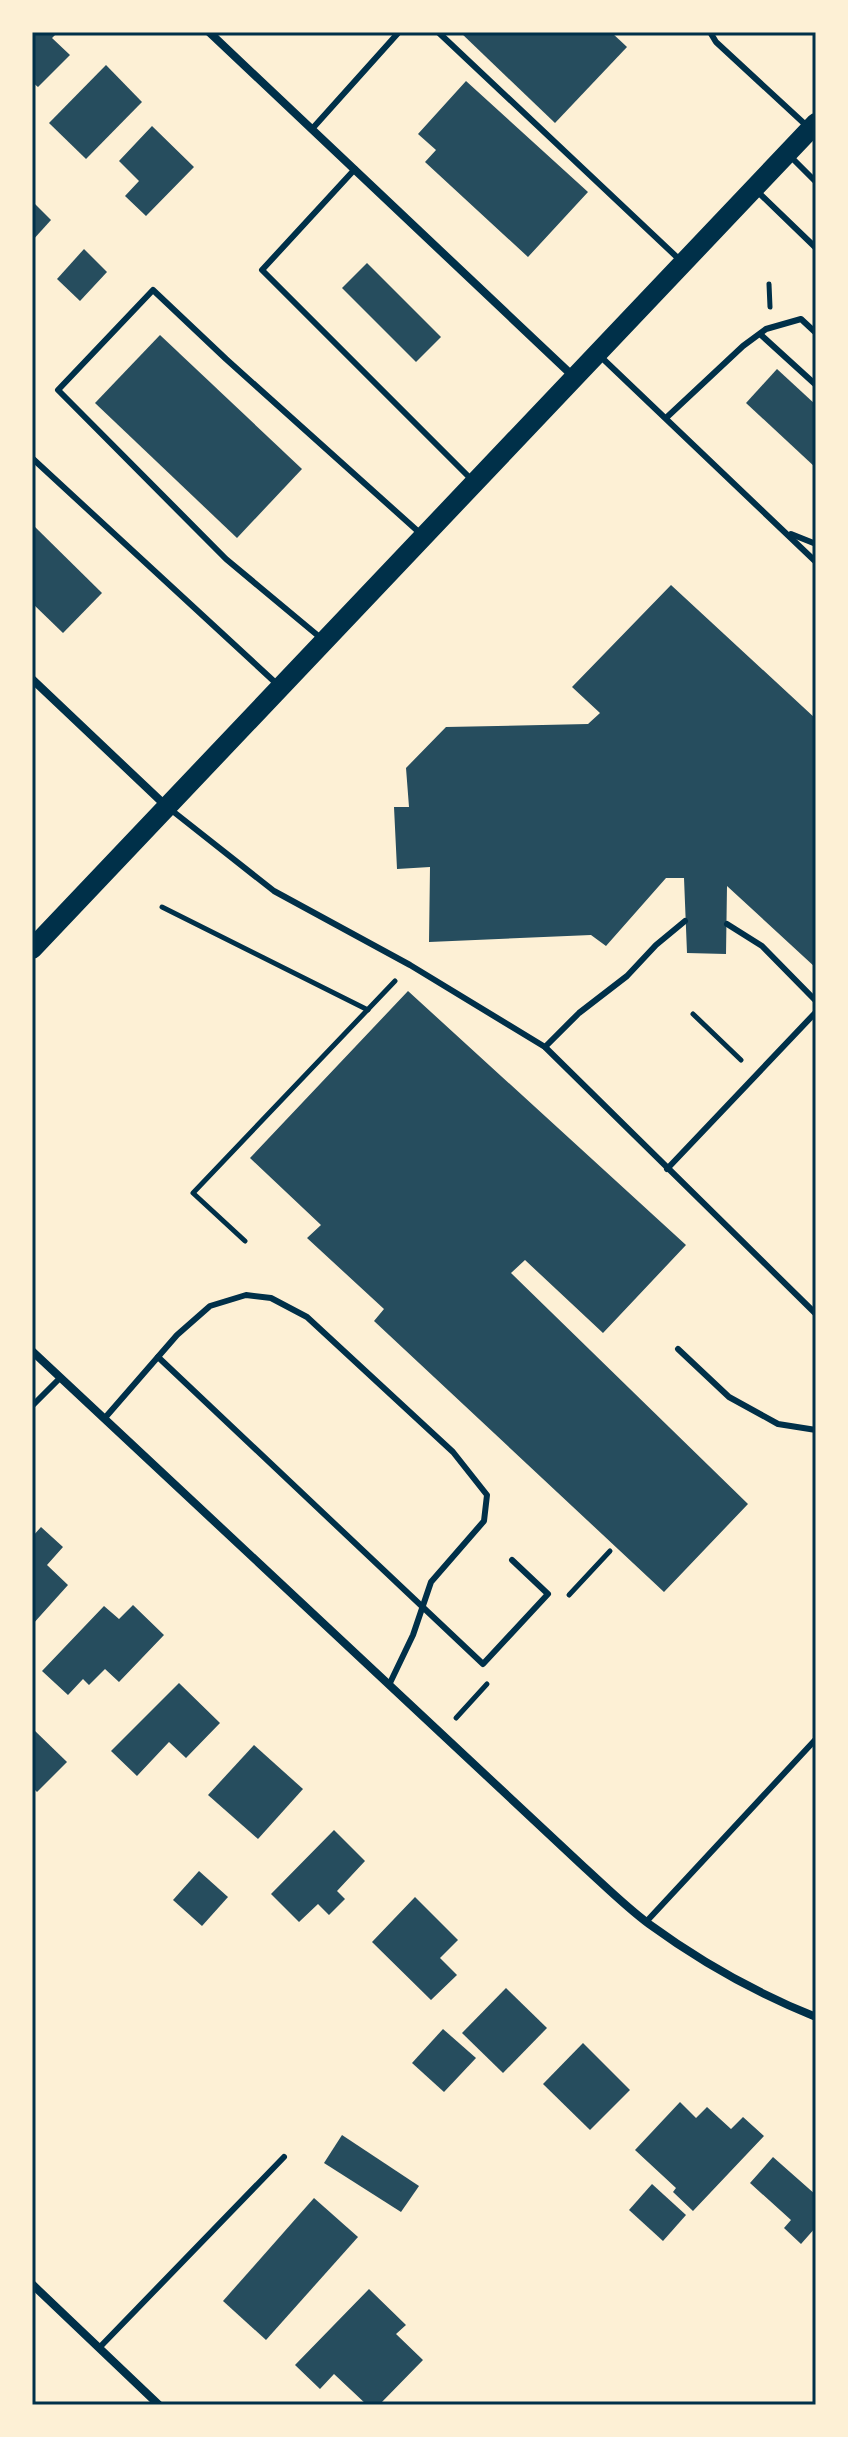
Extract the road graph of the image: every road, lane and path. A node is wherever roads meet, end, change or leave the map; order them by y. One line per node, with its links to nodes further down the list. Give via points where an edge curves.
1 (209, 32): 6 (street)
2 (399, 32): 6 (lane)
3 (438, 32): 12 (lane)
4 (710, 32): 5 (lane)
5 (813, 126): 7 (main road)
6 (312, 129): 8 (street)
7 (788, 154): 9 (lane); 10 (main road)
8 (355, 169): 16 (street); 20 (lane, via 262,270)
9 (816, 182)
10 (754, 189): 11 (lane); 12 (main road)
11 (816, 248)
12 (683, 264): 15 (main road)
13 (816, 333): 14 (lane, via 801,319)
14 (760, 334): 17 (lane); 18 (lane)
15 (598, 354): 16 (main road); 18 (lane)
16 (575, 378): 20 (main road)
17 (816, 385)
18 (666, 418): 21 (lane)
19 (32, 458): 27 (lane)
20 (475, 483): 22 (main road)
21 (784, 531): 23 (lane); 24 (lane)
22 (424, 537): 25 (main road); 25 (lane, via 153,290 111,334 58,390 226,559)
23 (816, 544)
24 (816, 562)
25 (325, 641): 27 (main road)
26 (32, 679): 28 (street)
27 (280, 688): 28 (main road)
28 (167, 806): 32 (main road); 33 (lane, via 274,891)
29 (162, 907): 35 (path)
30 (685, 921): 38 (lane)
31 (727, 924): 34 (lane, via 762,946)
32 (32, 949)
33 (410, 965): 35 (path); 38 (lane)
34 (816, 1001)
35 (368, 1010): 41 (path, via 193,1193)
36 (816, 1012): 39 (lane)
37 (693, 1014): 39 (path)
38 (545, 1047): 40 (lane)
39 (757, 1075): 40 (lane)
40 (667, 1169): 42 (lane)
41 (245, 1241)
42 (816, 1314)
43 (678, 1349): 49 (lane, via 729,1397 778,1424)
44 (32, 1351): 46 (street)
45 (158, 1357): 48 (lane); 51 (lane); 51 (lane, via 210,1306 246,1295 271,1298 307,1317 453,1452 487,1495 484,1521 431,1582)
46 (60, 1378): 47 (lane); 48 (street)
47 (32, 1406)
48 (104, 1419): 52 (street)
49 (816, 1430)
50 (512, 1560): 51 (lane, via 548,1594 483,1664)
51 (423, 1606): 52 (lane)
52 (389, 1685): 54 (street)
53 (816, 1739): 54 (lane)
54 (646, 1922): 55 (street, via 699,1959)
55 (816, 2017)
56 (284, 2157): 58 (lane)
57 (32, 2284): 58 (street)
58 (99, 2348): 59 (street)
59 (159, 2405)

